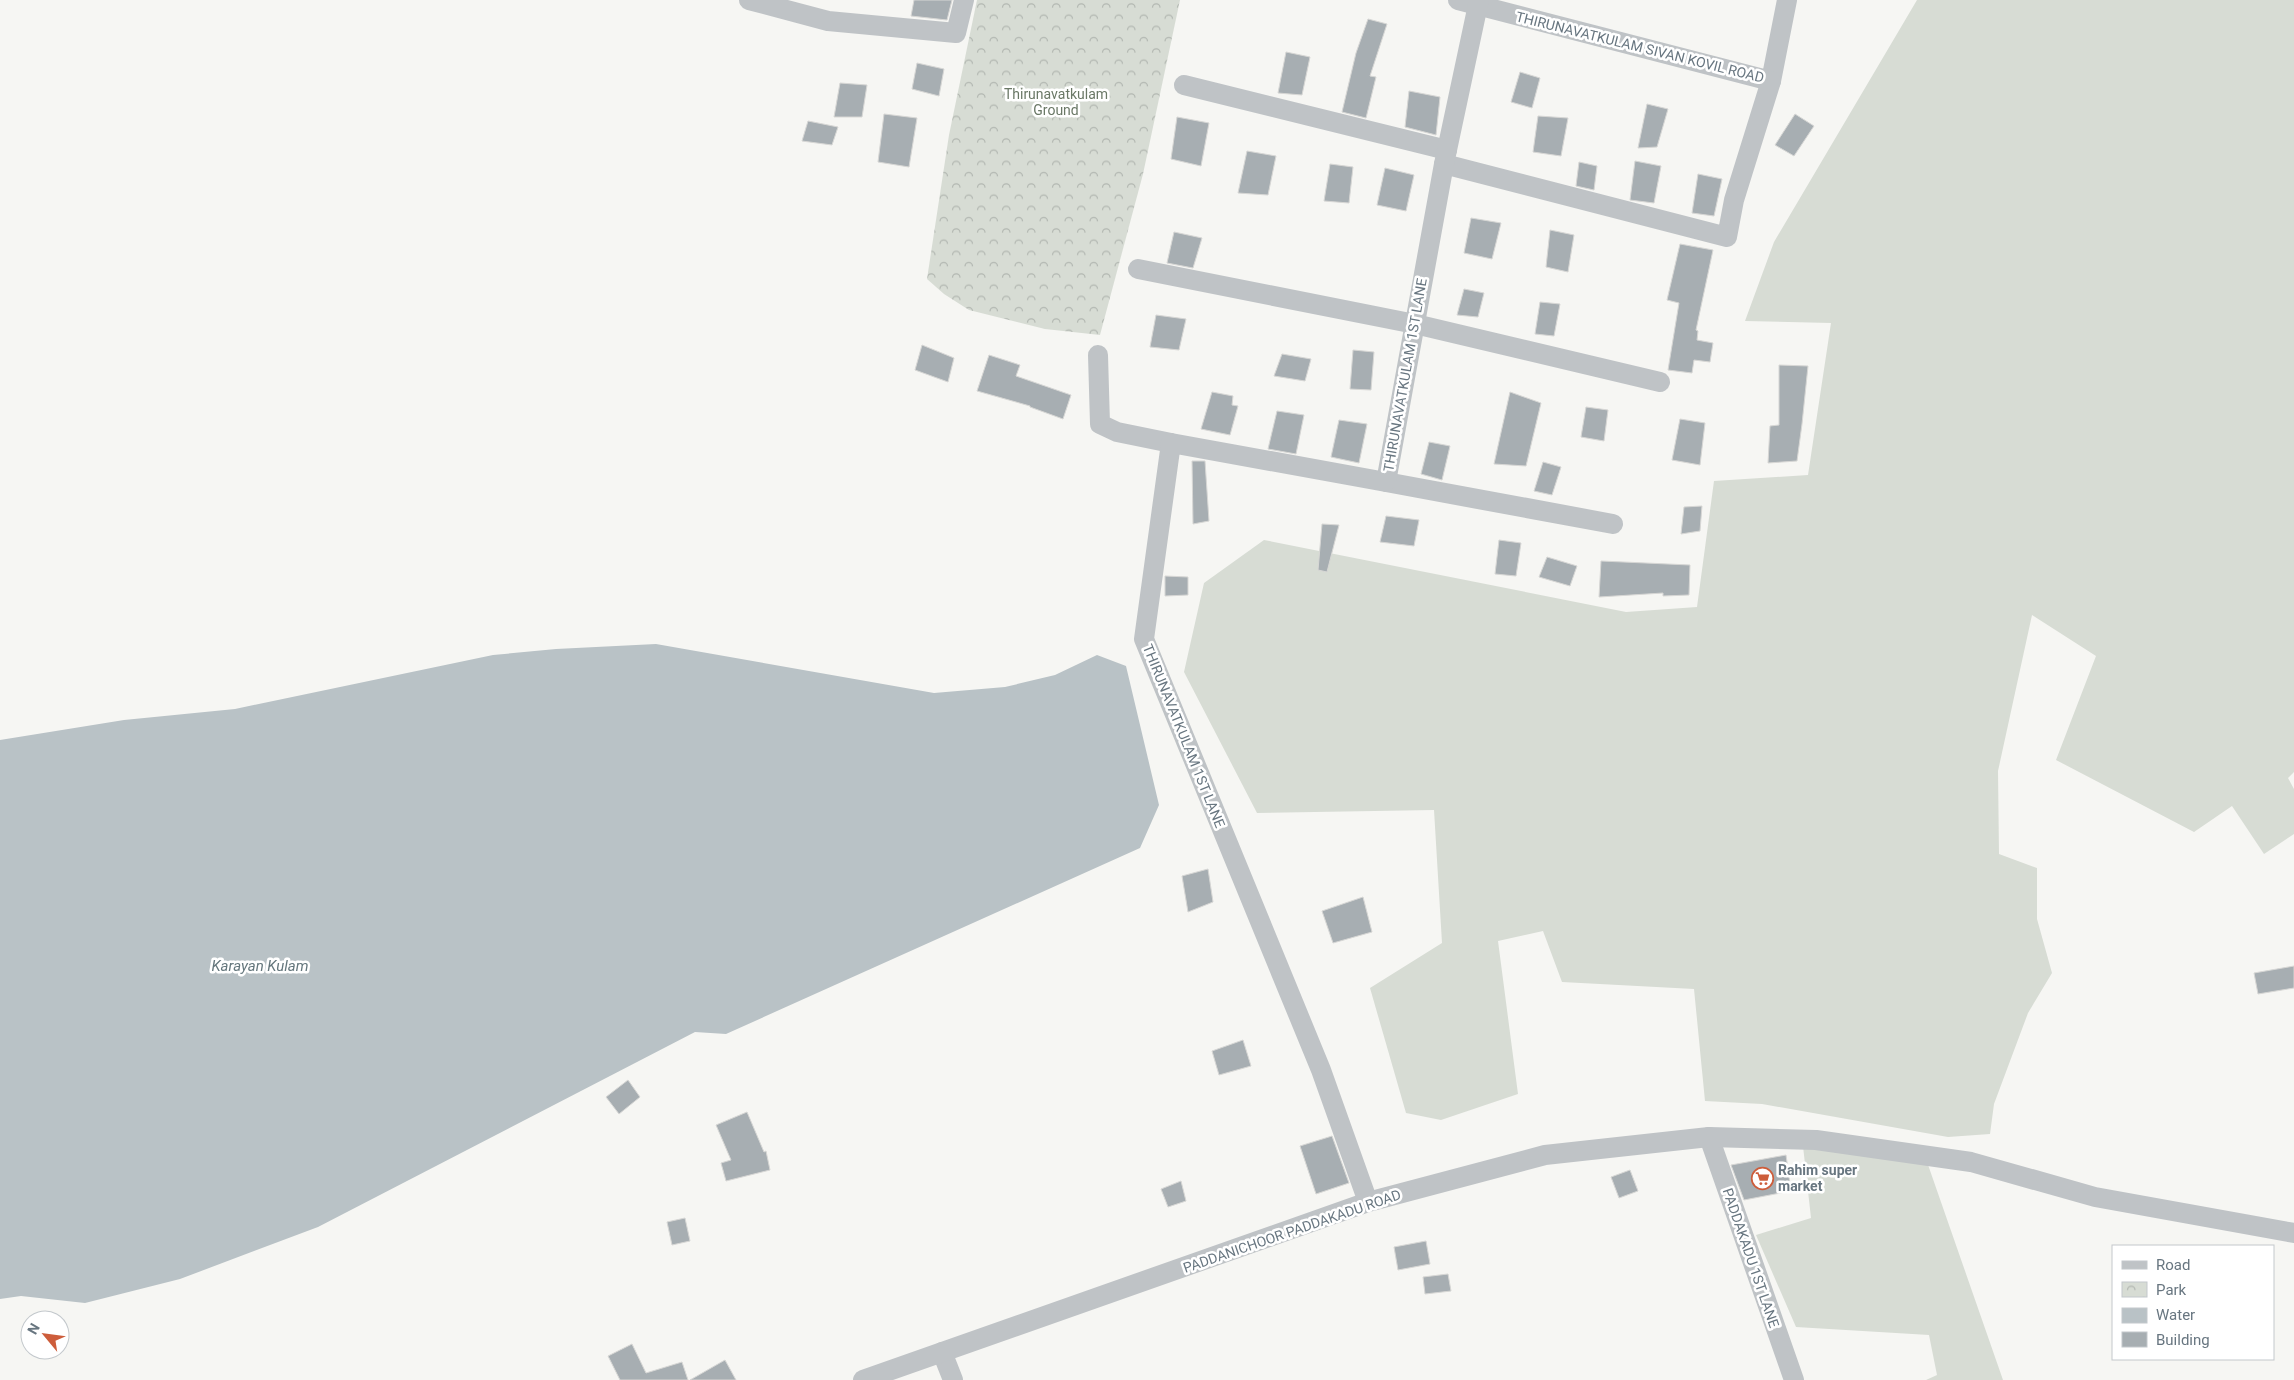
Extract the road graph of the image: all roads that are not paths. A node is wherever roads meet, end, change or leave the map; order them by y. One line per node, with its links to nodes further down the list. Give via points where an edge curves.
1 (748, 0): 2 (street, via 828,22 956,33)
2 (964, 0)
3 (1458, 0): 5 (street, THIRUNAVATKULAM SIVAN KOVIL ROAD)
4 (1786, 0): 6 (street, THIRUNAVATKULAM SIVAN KOVIL ROAD)
5 (1478, 3): 6 (street, THIRUNAVATKULAM SIVAN KOVIL ROAD); 8 (street, THIRUNAVATKULAM 1ST LANE)
6 (1771, 81): 8 (street, via 1734,200 1727,236)
7 (1184, 85): 8 (street)
8 (1446, 157): 10 (street, THIRUNAVATKULAM 1ST LANE)
9 (1138, 269): 10 (street)
10 (1415, 324): 12 (street); 14 (street, THIRUNAVATKULAM 1ST LANE)
11 (1098, 355): 13 (street, via 1100,424 1117,432)
12 (1660, 382)
13 (1171, 443): 14 (street, THIRUNAVATKULAM 1ST LANE); 17 (street, THIRUNAVATKULAM 1ST LANE, via 1144,639 1321,1070)
14 (1386, 482): 15 (street)
15 (1613, 524)
16 (1709, 1137): 17 (street, PADDANICHOOR PADDAKADU ROAD, via 1545,1155); 18 (street, PADDANICHOOR PADDAKADU ROAD, via 1816,1140 1971,1162 2095,1197); 22 (street, PADDAKADU 1ST LANE)
17 (1368, 1202): 19 (street, PADDANICHOOR PADDAKADU ROAD)
18 (2294, 1233)
19 (942, 1352): 20 (street, PADDANICHOOR PADDAKADU ROAD); 21 (street)
20 (863, 1380)
21 (953, 1380)
22 (1794, 1380)

